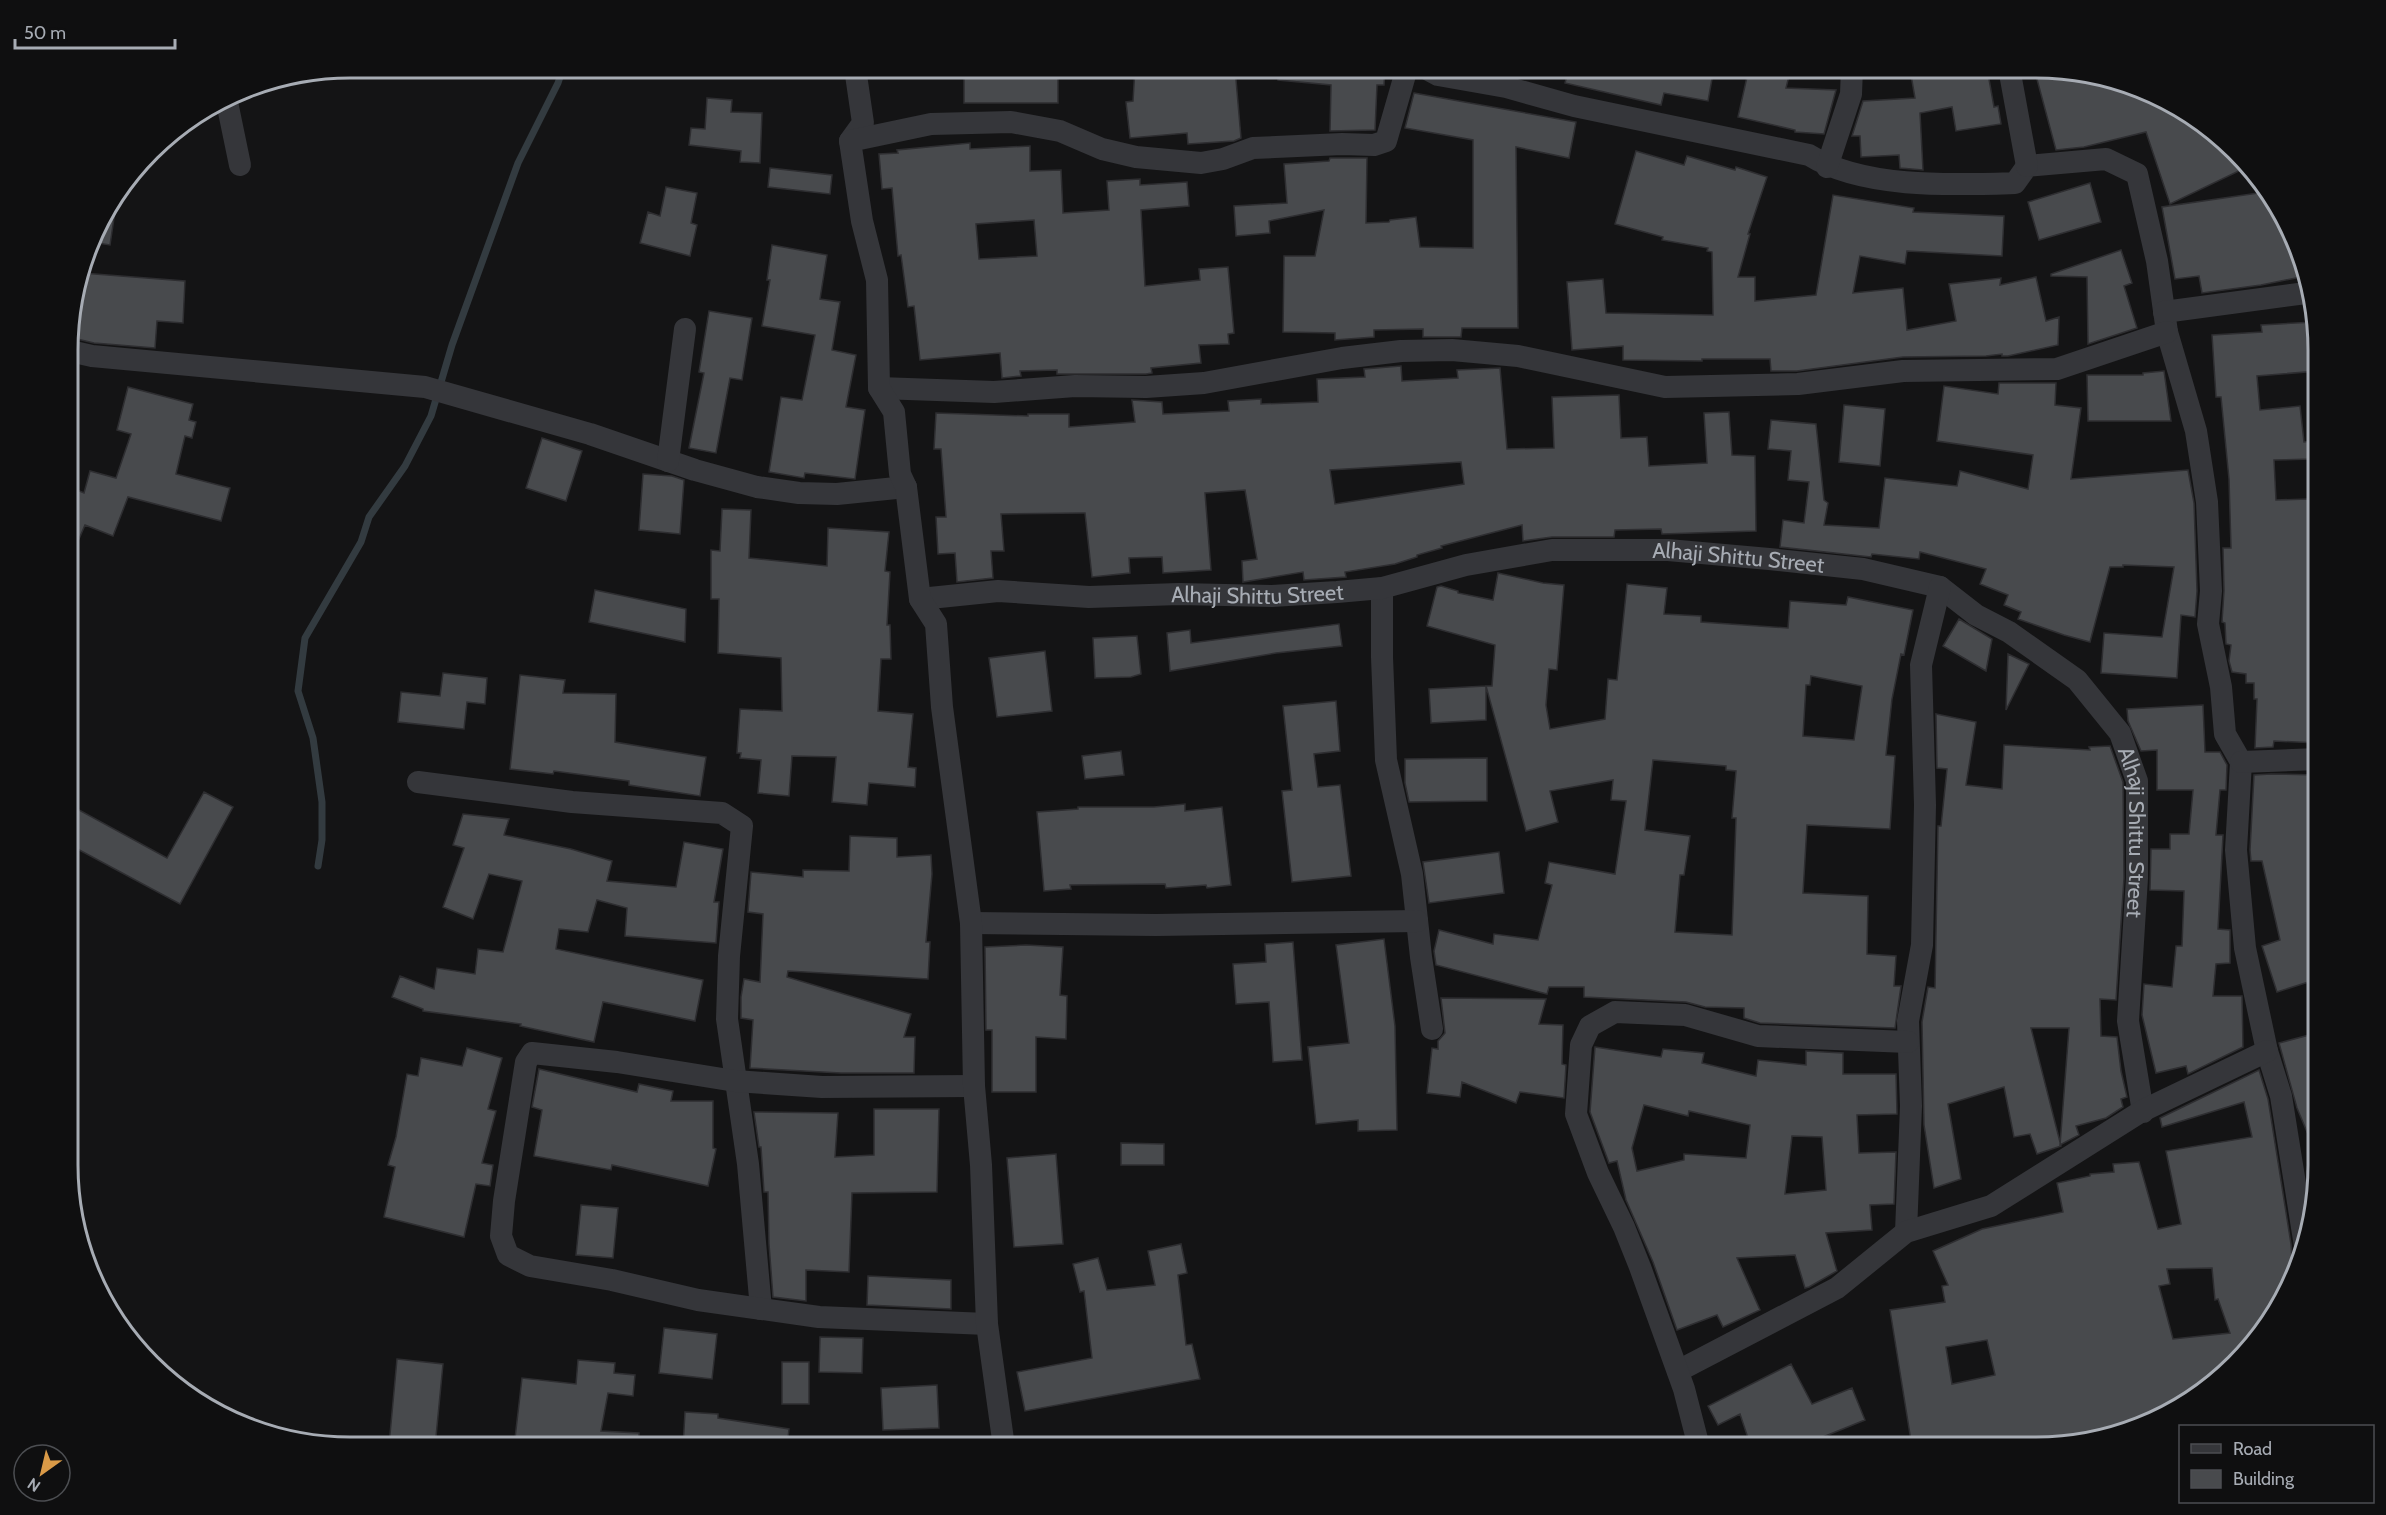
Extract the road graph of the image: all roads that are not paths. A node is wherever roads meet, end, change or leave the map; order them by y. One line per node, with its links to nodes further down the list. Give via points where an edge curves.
1 (856, 78): 7 (street, via 863,123)
2 (1404, 78): 7 (street, via 1386,141 1374,145 1253,148 1201,163 1136,157 1102,149 1060,131 1011,122 931,124)
3 (1455, 78): 10 (street, via 1809,155)
4 (1852, 78): 10 (street, via 1851,93)
5 (2011, 78): 9 (street)
6 (227, 108): 8 (street)
7 (850, 141): 15 (street, via 862,220 877,280)
8 (240, 165)
9 (2027, 166): 10 (street, via 2015,183 1946,186 1868,177); 12 (street, via 2106,159 2138,174 2157,261)
10 (1827, 167)
11 (2302, 294): 12 (street)
12 (2165, 322): 15 (street, via 2057,369 1903,371 1798,384 1665,387 1518,356 1452,350 1342,358 1204,383 1146,387 1075,386 994,392); 22 (street, via 2196,431 2207,502 2211,591 2208,624 2225,734)
13 (685, 329): 16 (street)
14 (78, 353): 16 (street, via 425,387 590,434)
15 (879, 388): 17 (street, via 894,412 900,474)
16 (668, 461): 17 (street, via 757,488 799,493 837,494)
17 (906, 487): 20 (street)
18 (1940, 587): 19 (street, Alhaji Shittu Street, via 1863,569 1769,559 1668,550 1552,550 1466,565); 27 (street, via 1921,665 1925,804 1922,945); 31 (street, Alhaji Shittu Street, via 2077,680 2120,732 2137,781 2137,879 2128,1021)
19 (1382, 588): 20 (street, Alhaji Shittu Street, via 1272,596 1089,597 998,591); 24 (street, via 1386,760 1412,874)
20 (920, 598): 25 (street, via 936,624 942,707)
21 (2308, 759): 22 (street)
22 (2241, 762): 28 (street, via 2236,850 2245,948)
23 (418, 782): 29 (street, via 572,802 722,813 742,826 727,1019)
24 (1417, 921): 25 (street); 26 (street)
25 (971, 923): 30 (street)
26 (1432, 1029)
27 (1908, 1042): 33 (street, via 1911,1106); 36 (street, via 1758,1036 1684,1015 1615,1012 1590,1026 1581,1046 1576,1114)
28 (2267, 1051): 31 (street); 32 (street, via 2281,1096)
29 (735, 1080): 30 (street, via 822,1087); 34 (street, via 748,1164); 34 (street, via 532,1053 526,1062 514,1129 501,1236 508,1254 530,1266)
30 (974, 1086): 35 (street)
31 (2144, 1112): 33 (street, via 1991,1206)
32 (2302, 1222)
33 (1906, 1232): 36 (street, via 1837,1288)
34 (762, 1309): 35 (street, via 819,1317)
35 (987, 1324): 37 (street)
36 (1678, 1371): 38 (street)
37 (1003, 1437)
38 (1696, 1437)

